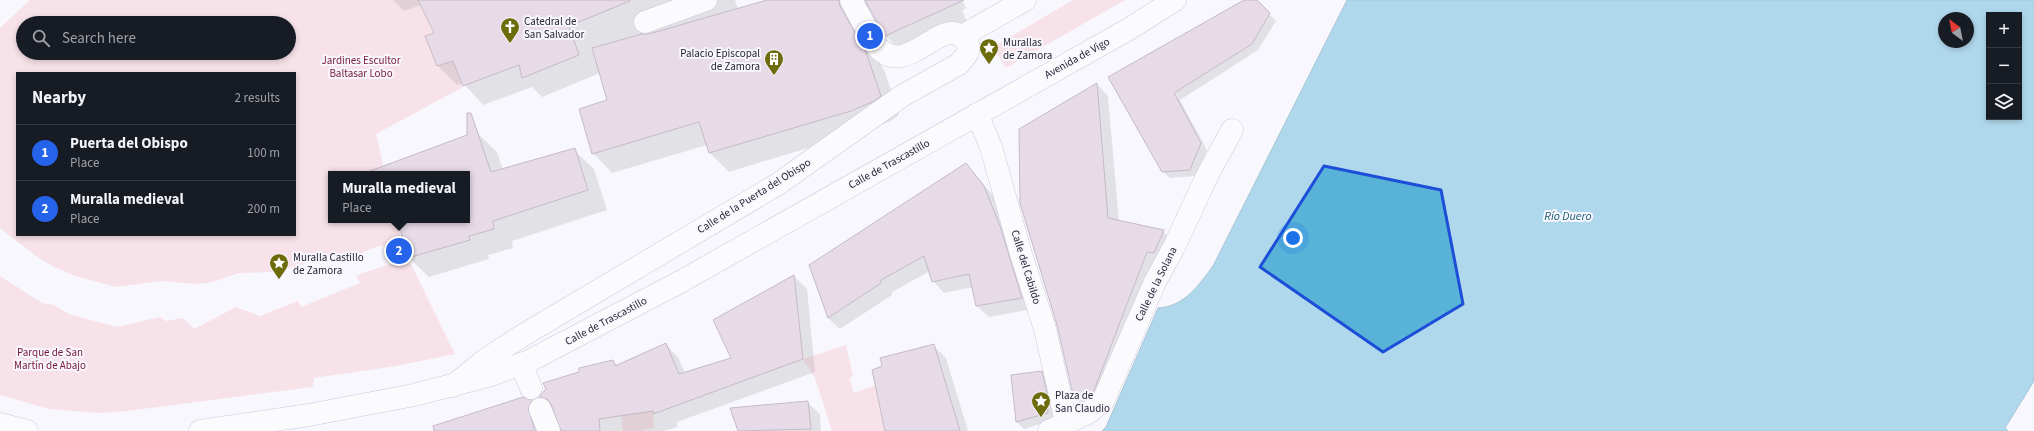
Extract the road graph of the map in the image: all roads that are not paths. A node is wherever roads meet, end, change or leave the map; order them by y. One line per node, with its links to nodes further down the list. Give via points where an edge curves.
1 (706, 0): 5 (street)
2 (851, 0): 6 (street, via 881,52 894,57 902,56 943,33 950,32)
3 (1025, 0): 6 (street)
4 (1175, 0): 7 (street, Avenida de Vigo, via 1129,29)
5 (645, 22)
6 (962, 36): 10 (street, Calle de la Puerta del Obispo, via 968,48 967,54 959,64 902,96 778,184 520,337 485,360)
7 (976, 114): 9 (street, Calle de Trascastillo, via 680,282); 14 (street, Calle del Cabildo, via 991,147 1045,329)
8 (1232, 130): 14 (street, Calle de la Solana, via 1155,282 1103,401 1088,413)
9 (521, 364): 10 (street, Calle de Trascastillo); 11 (street)
10 (453, 386): 16 (street, Calle de Trascastillo, via 309,415)
11 (531, 388)
12 (540, 410): 17 (street)
13 (0, 424): 15 (street)
14 (1057, 427)
15 (27, 431)
16 (200, 431)
17 (549, 431)

